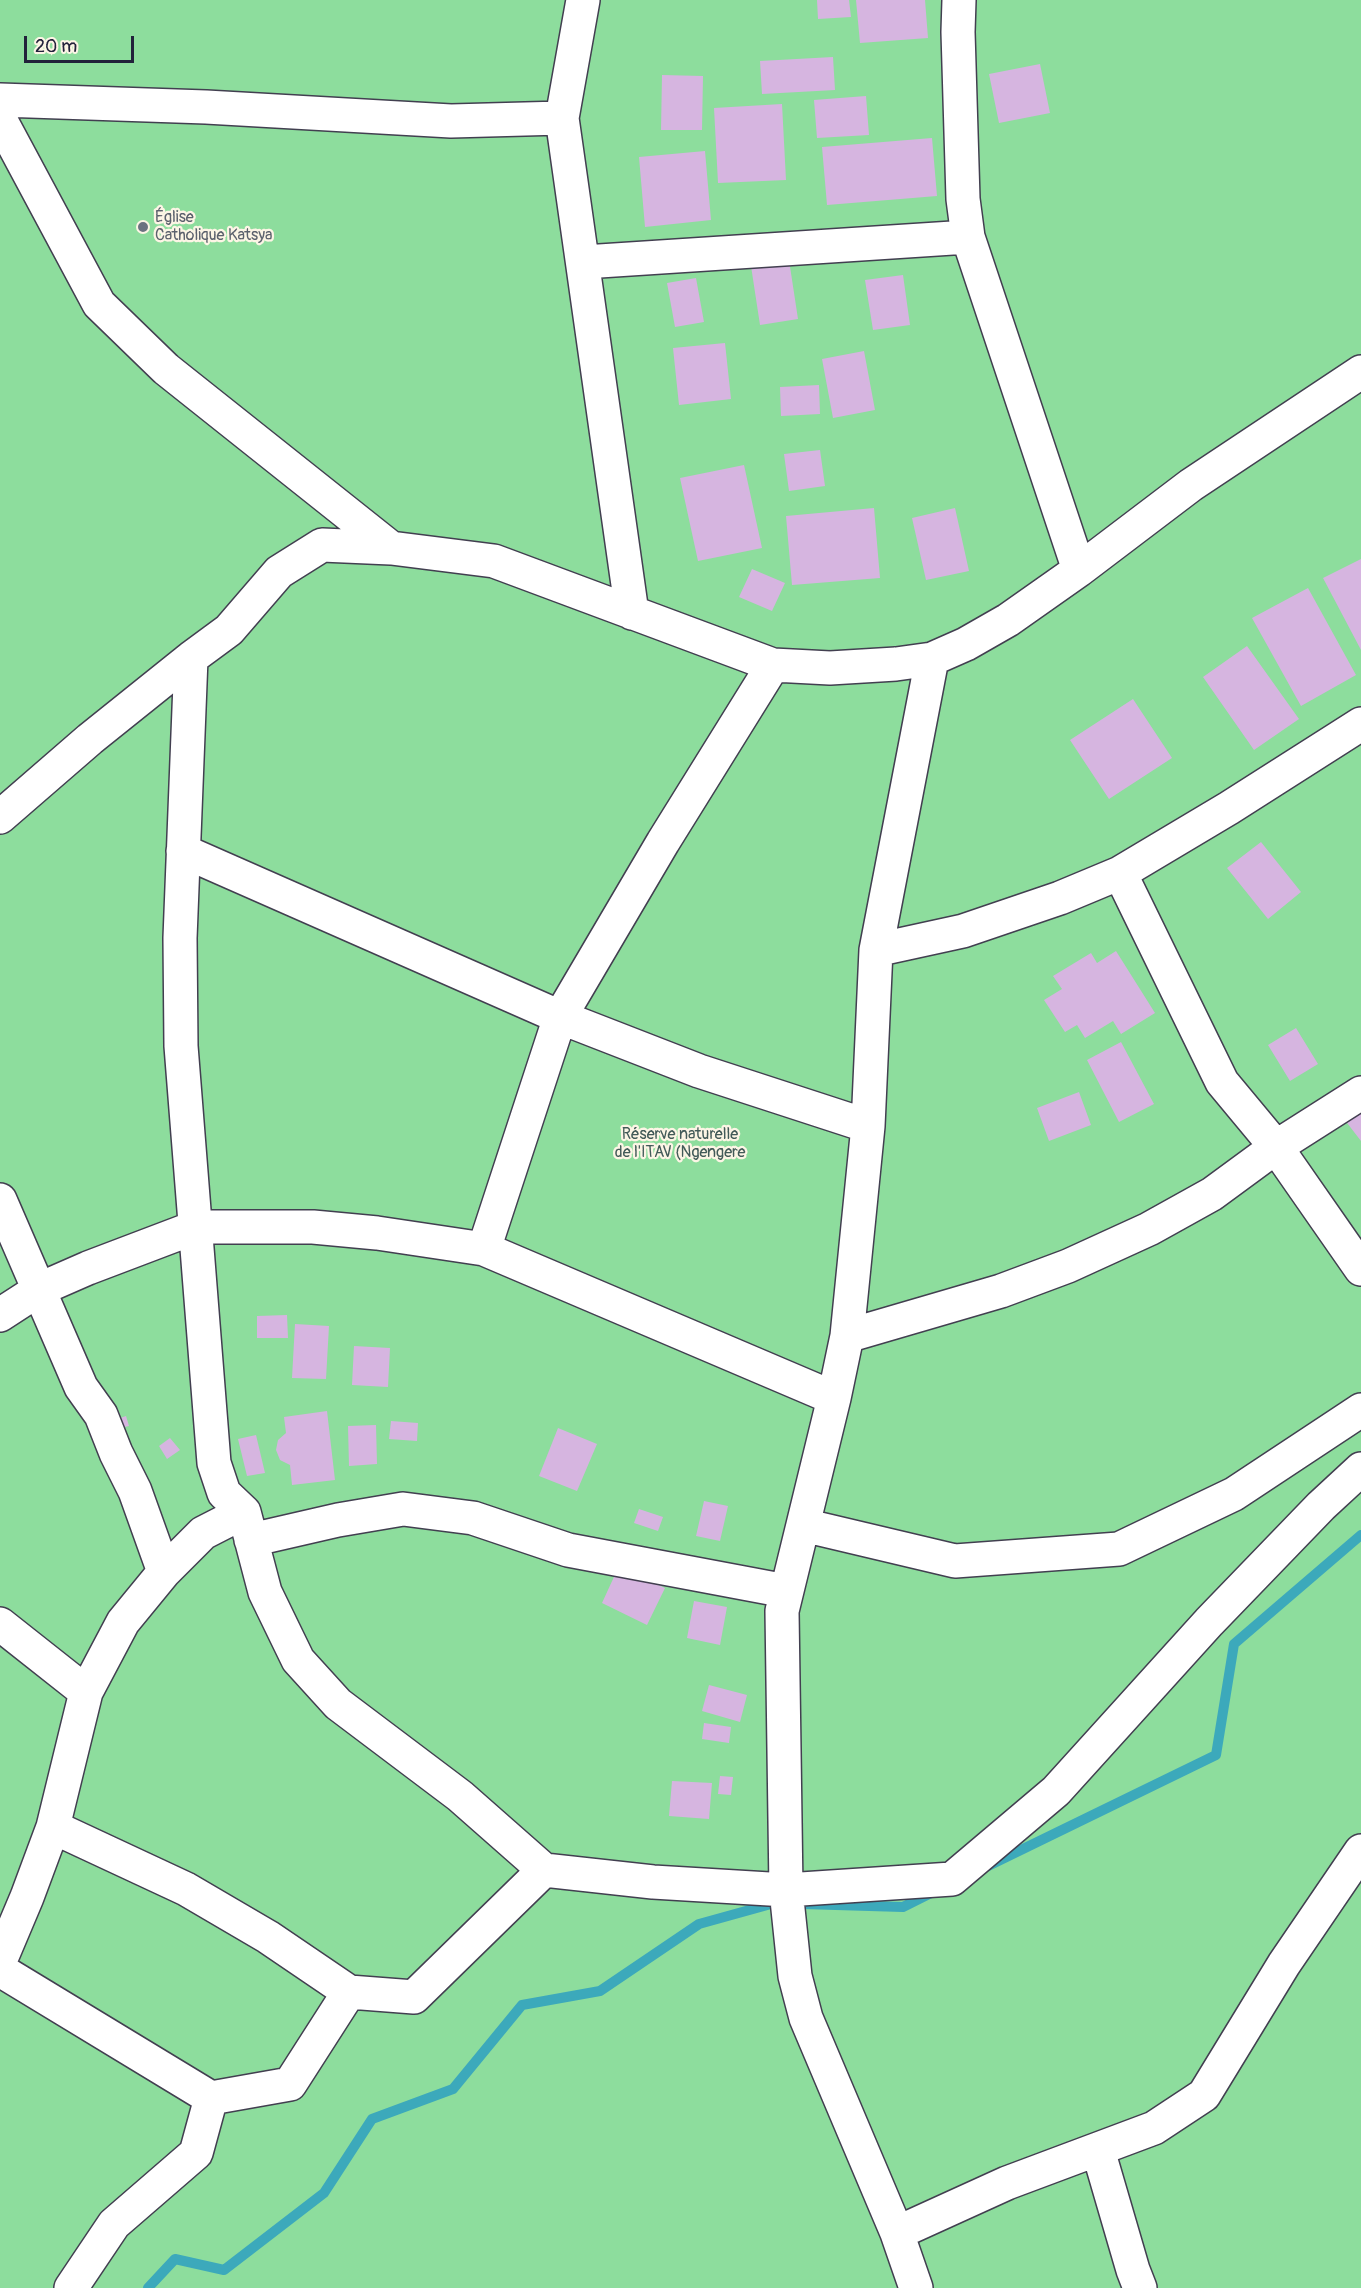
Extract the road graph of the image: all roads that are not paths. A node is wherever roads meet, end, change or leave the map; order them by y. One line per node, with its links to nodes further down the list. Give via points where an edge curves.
1 (584, 0): 4 (street)
2 (959, 0): 6 (street, via 963,200)
3 (0, 100): 4 (street, via 451,121)
4 (562, 118): 7 (street)
5 (0, 119): 9 (street, via 99,304 166,369)
6 (968, 237): 7 (street); 10 (street)
7 (584, 262): 11 (street)
8 (1361, 372): 10 (street, via 1191,485)
9 (391, 548): 11 (street, via 494,561); 12 (street, via 322,546 279,572 229,630)
10 (1079, 570): 13 (street, via 1008,620)
11 (632, 612): 14 (street)
12 (191, 658): 16 (street); 17 (street)
13 (932, 659): 14 (street, via 830,668); 19 (street)
14 (773, 665): 20 (street)
15 (1361, 724): 18 (street)
16 (0, 817)
17 (183, 851): 20 (street); 25 (street, via 180,1034)
18 (1120, 873): 19 (street, via 963,931); 23 (street, via 1222,1082)
19 (876, 950): 22 (street)
20 (560, 1017): 22 (street, via 699,1071); 26 (street)
21 (1361, 1093): 23 (street)
22 (868, 1126): 30 (street)
23 (1276, 1147): 27 (street); 30 (street, via 1212,1194 1149,1229 1068,1266 1000,1292)
24 (0, 1200): 28 (street)
25 (196, 1227): 26 (street, via 313,1227); 28 (street); 35 (street, via 213,1463 224,1493)
26 (484, 1249): 31 (street)
27 (1361, 1269)
28 (40, 1289): 29 (street); 36 (street, via 81,1387 101,1414 135,1491)
29 (0, 1315)
30 (847, 1336): 31 (street)
31 (834, 1398): 34 (street)
32 (1356, 1424): 34 (street, via 1234,1494 1119,1549 956,1561)
33 (1361, 1469): 43 (street, via 1209,1622 1056,1791 952,1879)
34 (803, 1525): 37 (street)
35 (248, 1526): 36 (street, via 203,1533); 37 (street, via 338,1520 403,1509 474,1518 568,1550); 42 (street, via 265,1592 298,1660 338,1704 460,1796)
36 (164, 1572): 39 (street, via 123,1622)
37 (786, 1592): 43 (street, via 782,1611)
38 (0, 1624): 39 (street)
39 (86, 1692): 40 (street)
40 (53, 1827): 44 (street); 46 (street, via 186,1889 268,1937)
41 (1361, 1851): 48 (street, via 1284,1964 1204,2095 1155,2128)
42 (544, 1870): 43 (street); 46 (street, via 414,1997)
43 (786, 1890): 49 (street, via 795,1976 806,2018)
44 (0, 1961)
45 (0, 1970): 47 (street)
46 (349, 1992): 47 (street, via 290,2084)
47 (211, 2098): 50 (street, via 196,2153 114,2224)
48 (1098, 2150): 49 (street, via 1007,2183); 52 (street)
49 (897, 2233): 51 (street)
50 (71, 2288)
51 (916, 2288)
52 (1140, 2288)

